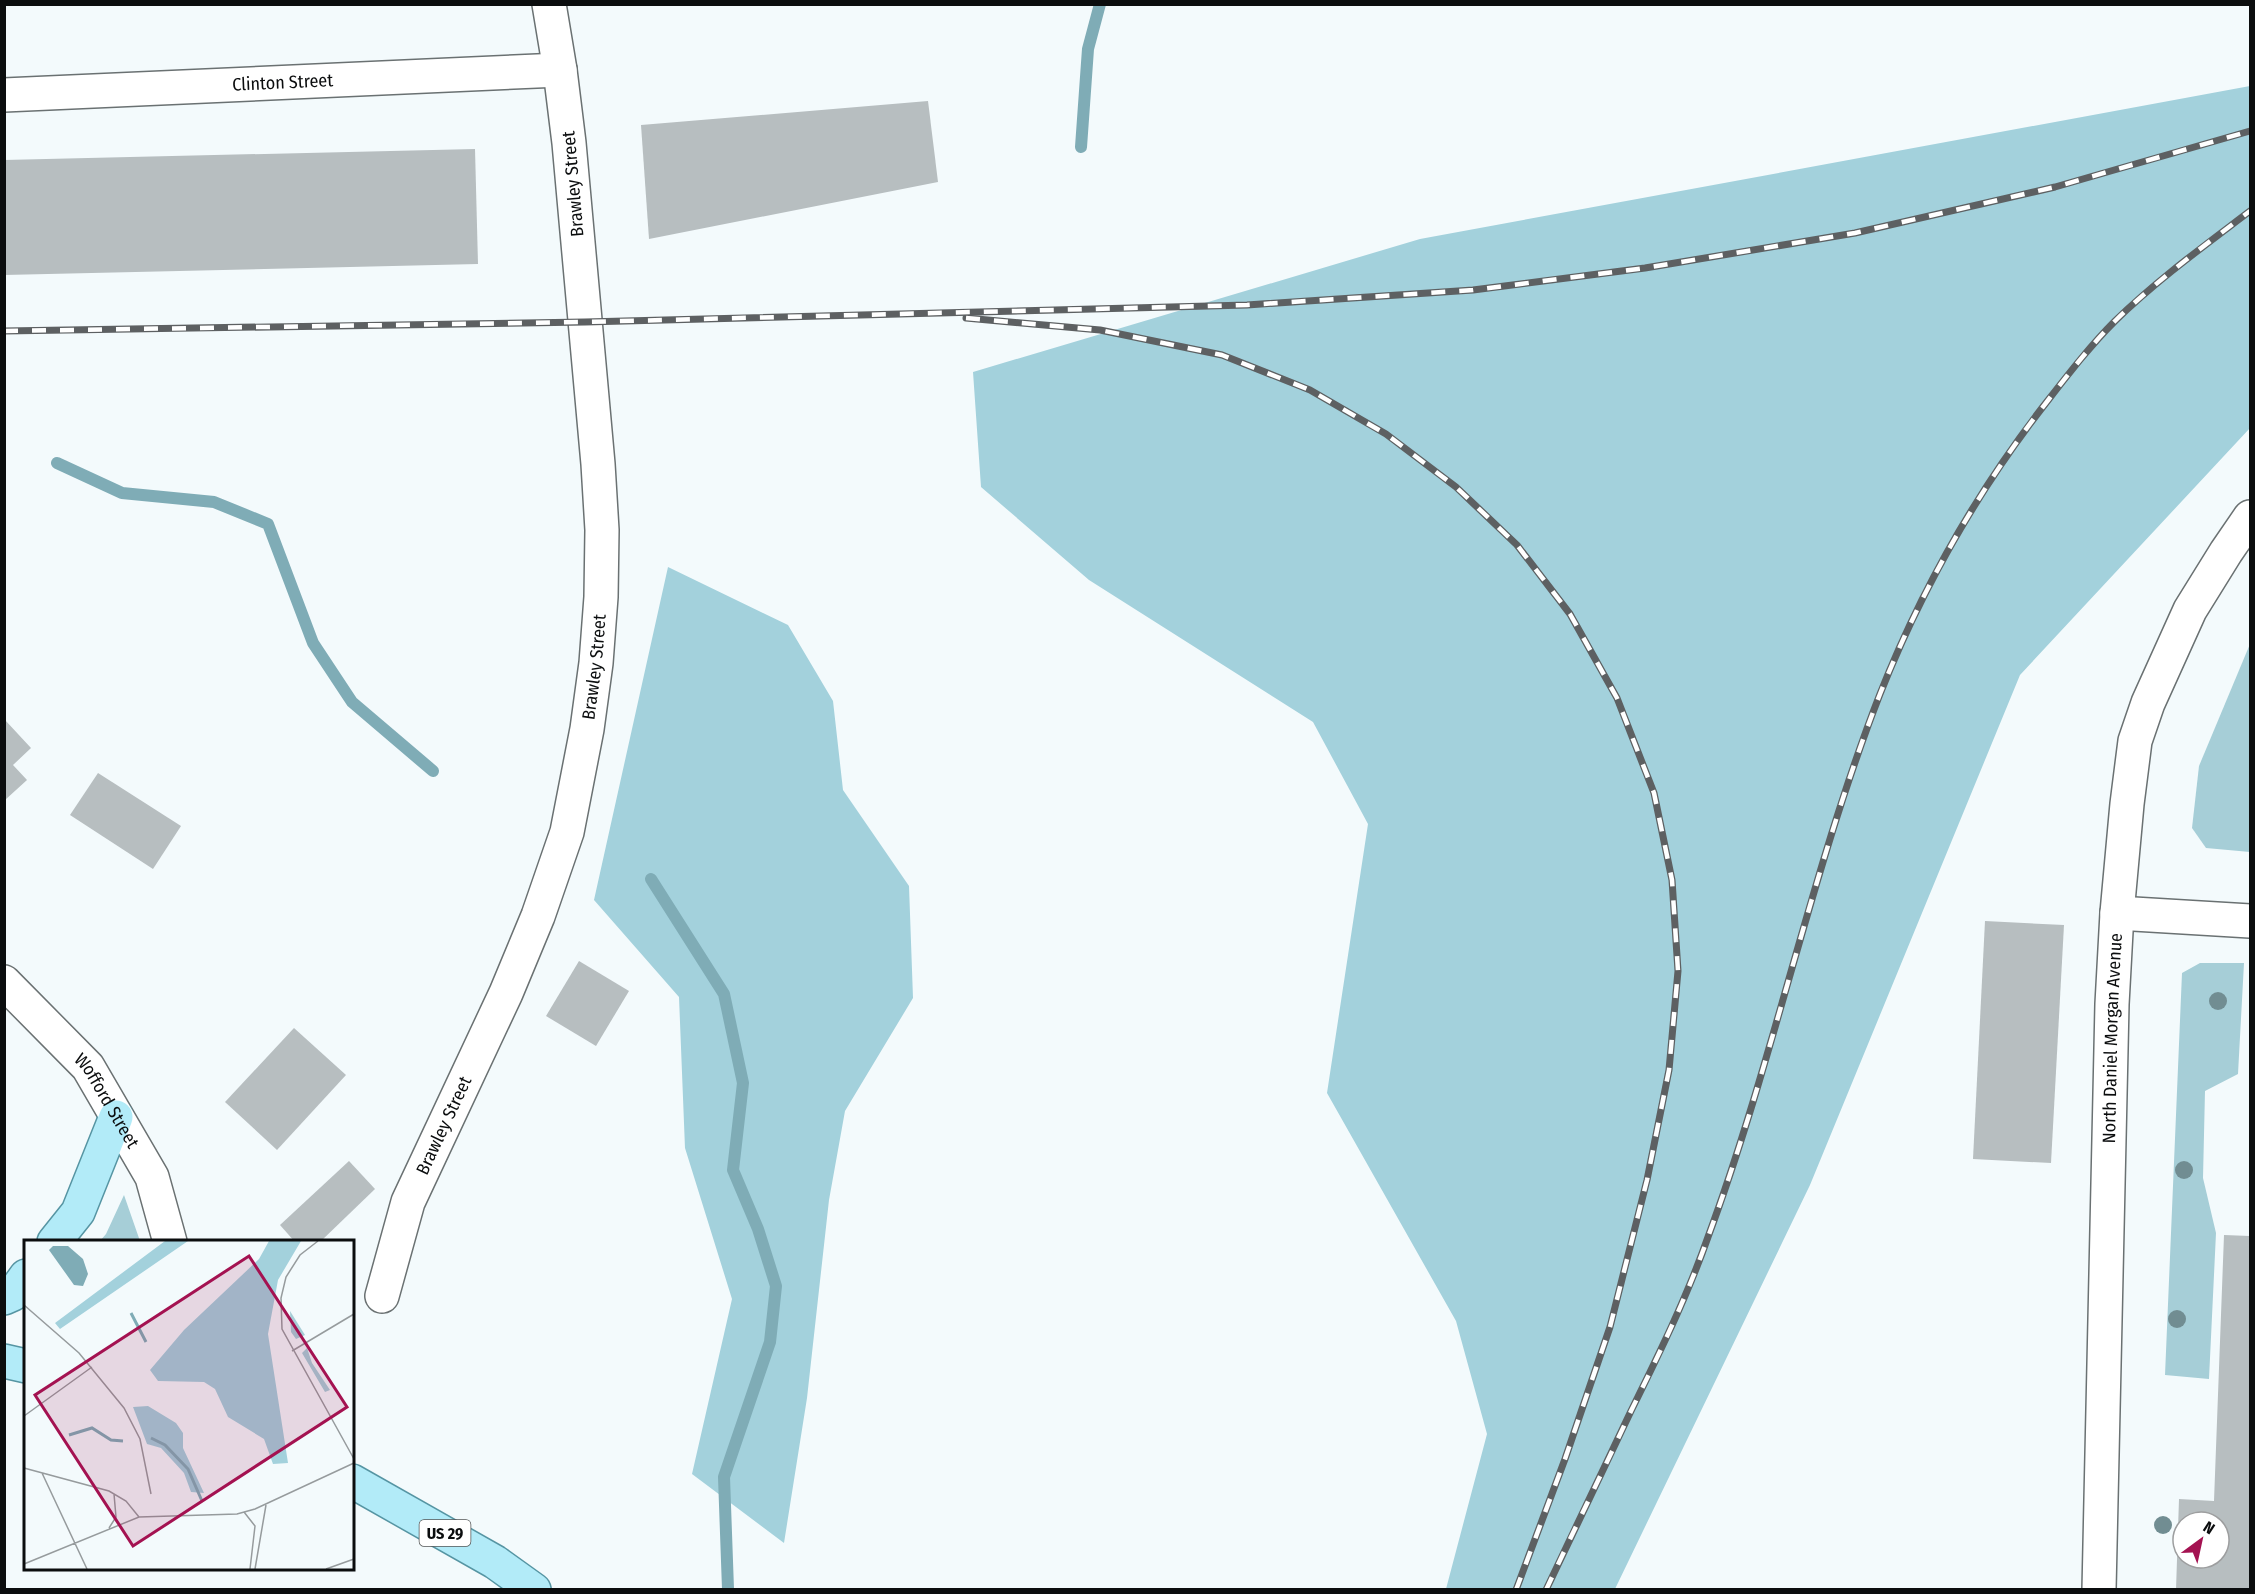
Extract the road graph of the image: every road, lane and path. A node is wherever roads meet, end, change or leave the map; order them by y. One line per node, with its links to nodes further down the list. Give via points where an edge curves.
1 (549, 4): 2 (street, Brawley Street)
2 (560, 70): 3 (street, Clinton Street); 12 (street, Brawley Street, via 602,530 596,663 587,729 567,832 538,916 408,1202)
3 (4, 95)
4 (2250, 517): 5 (street, North Daniel Morgan Avenue, via 2190,610 2145,712 2134,751)
5 (2117, 914): 6 (street); 18 (street, North Daniel Morgan Avenue)
6 (2250, 921)
7 (4, 982): 8 (street, Wofford Street, via 88,1067)
8 (116, 1117): 9 (main road, via 78,1212); 10 (street, Wofford Street, via 152,1177)
9 (56, 1240)
10 (169, 1240)
11 (24, 1279): 13 (main road, via 13,1294)
12 (382, 1296)
13 (4, 1298)
14 (4, 1361): 15 (main road)
15 (24, 1366)
16 (354, 1482): 17 (main road, US 29, via 495,1562)
17 (534, 1590)
18 (2099, 1590)

